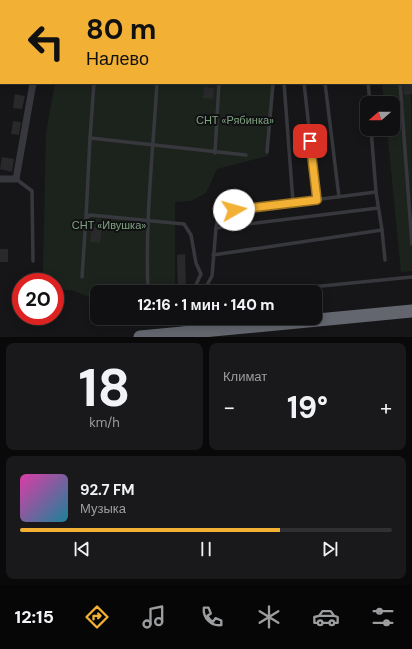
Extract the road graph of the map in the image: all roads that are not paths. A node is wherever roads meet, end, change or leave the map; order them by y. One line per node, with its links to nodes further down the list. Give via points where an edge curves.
1 (33, 84): 19 (street)
2 (94, 84): 13 (lane)
3 (157, 84): 14 (lane)
4 (219, 84): 16 (lane)
5 (273, 84): 15 (lane)
6 (284, 84): 23 (lane)
7 (304, 84): 22 (lane)
8 (325, 84): 21 (lane)
9 (368, 84): 11 (lane)
10 (400, 84): 29 (lane)
11 (369, 96)
12 (372, 136): 20 (lane)
13 (90, 138): 14 (lane); 25 (lane)
14 (152, 146): 16 (lane); 26 (lane)
15 (267, 152)
16 (214, 153): 17 (lane)
17 (246, 155)
18 (0, 179): 19 (street)
19 (16, 179): 32 (lane, via 32,192)
20 (376, 192): 21 (lane); 24 (lane)
21 (339, 197): 22 (lane)
22 (317, 200): 23 (lane)
23 (294, 202): 27 (lane, via 219,212)
24 (378, 208): 27 (lane); 28 (lane)
25 (86, 218): 26 (lane, via 90,215); 33 (lane)
26 (148, 220): 35 (lane); 36 (lane, via 184,224 191,236 196,263 201,274)
27 (216, 228): 30 (lane)
28 (382, 230): 30 (lane); 31 (lane)
29 (412, 244)
30 (214, 255): 37 (lane, via 212,276)
31 (385, 260)
32 (33, 262)
33 (82, 277)
34 (412, 277): 38 (lane)
35 (148, 285)
36 (197, 285)
37 (207, 285)
38 (322, 286)
39 (412, 311): 41 (highway)
40 (185, 325): 41 (lane)
41 (182, 333): 42 (highway)
42 (140, 337)

